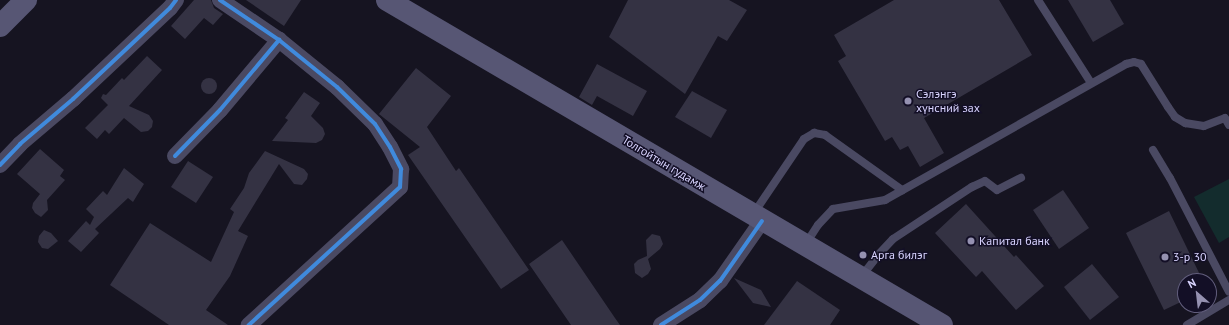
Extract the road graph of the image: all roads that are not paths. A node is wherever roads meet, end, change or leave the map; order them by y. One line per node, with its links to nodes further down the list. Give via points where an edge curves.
1 (26, 0): 6 (main road)
2 (176, 0): 12 (street)
3 (220, 0): 7 (street)
4 (388, 0): 15 (main road, Толгойтын гудамж)
5 (1038, 0): 8 (lane)
6 (0, 26)
7 (279, 40): 11 (street, via 220,110); 20 (street, via 337,87 375,124 401,169 400,187)
8 (1091, 83): 9 (lane, via 1126,64 1142,64 1175,117 1185,124 1204,126); 14 (lane)
9 (1228, 120)
10 (1153, 150): 18 (lane)
11 (175, 156)
12 (0, 165)
13 (1021, 178): 17 (lane, via 997,190 985,181 972,186 893,239)
14 (902, 190): 15 (lane, via 825,135 814,133 804,139); 16 (lane, via 885,200 833,209 818,225)
15 (757, 218): 16 (main road, Толгойтын гудамж); 21 (street, via 720,281 700,300)
16 (805, 246): 17 (main road, Толгойтын гудамж)
17 (860, 278): 22 (main road, Толгойтын гудамж)
18 (1229, 292)
19 (1229, 300): 23 (lane)
20 (249, 325)
21 (661, 325)
22 (942, 325)
23 (1187, 325)

